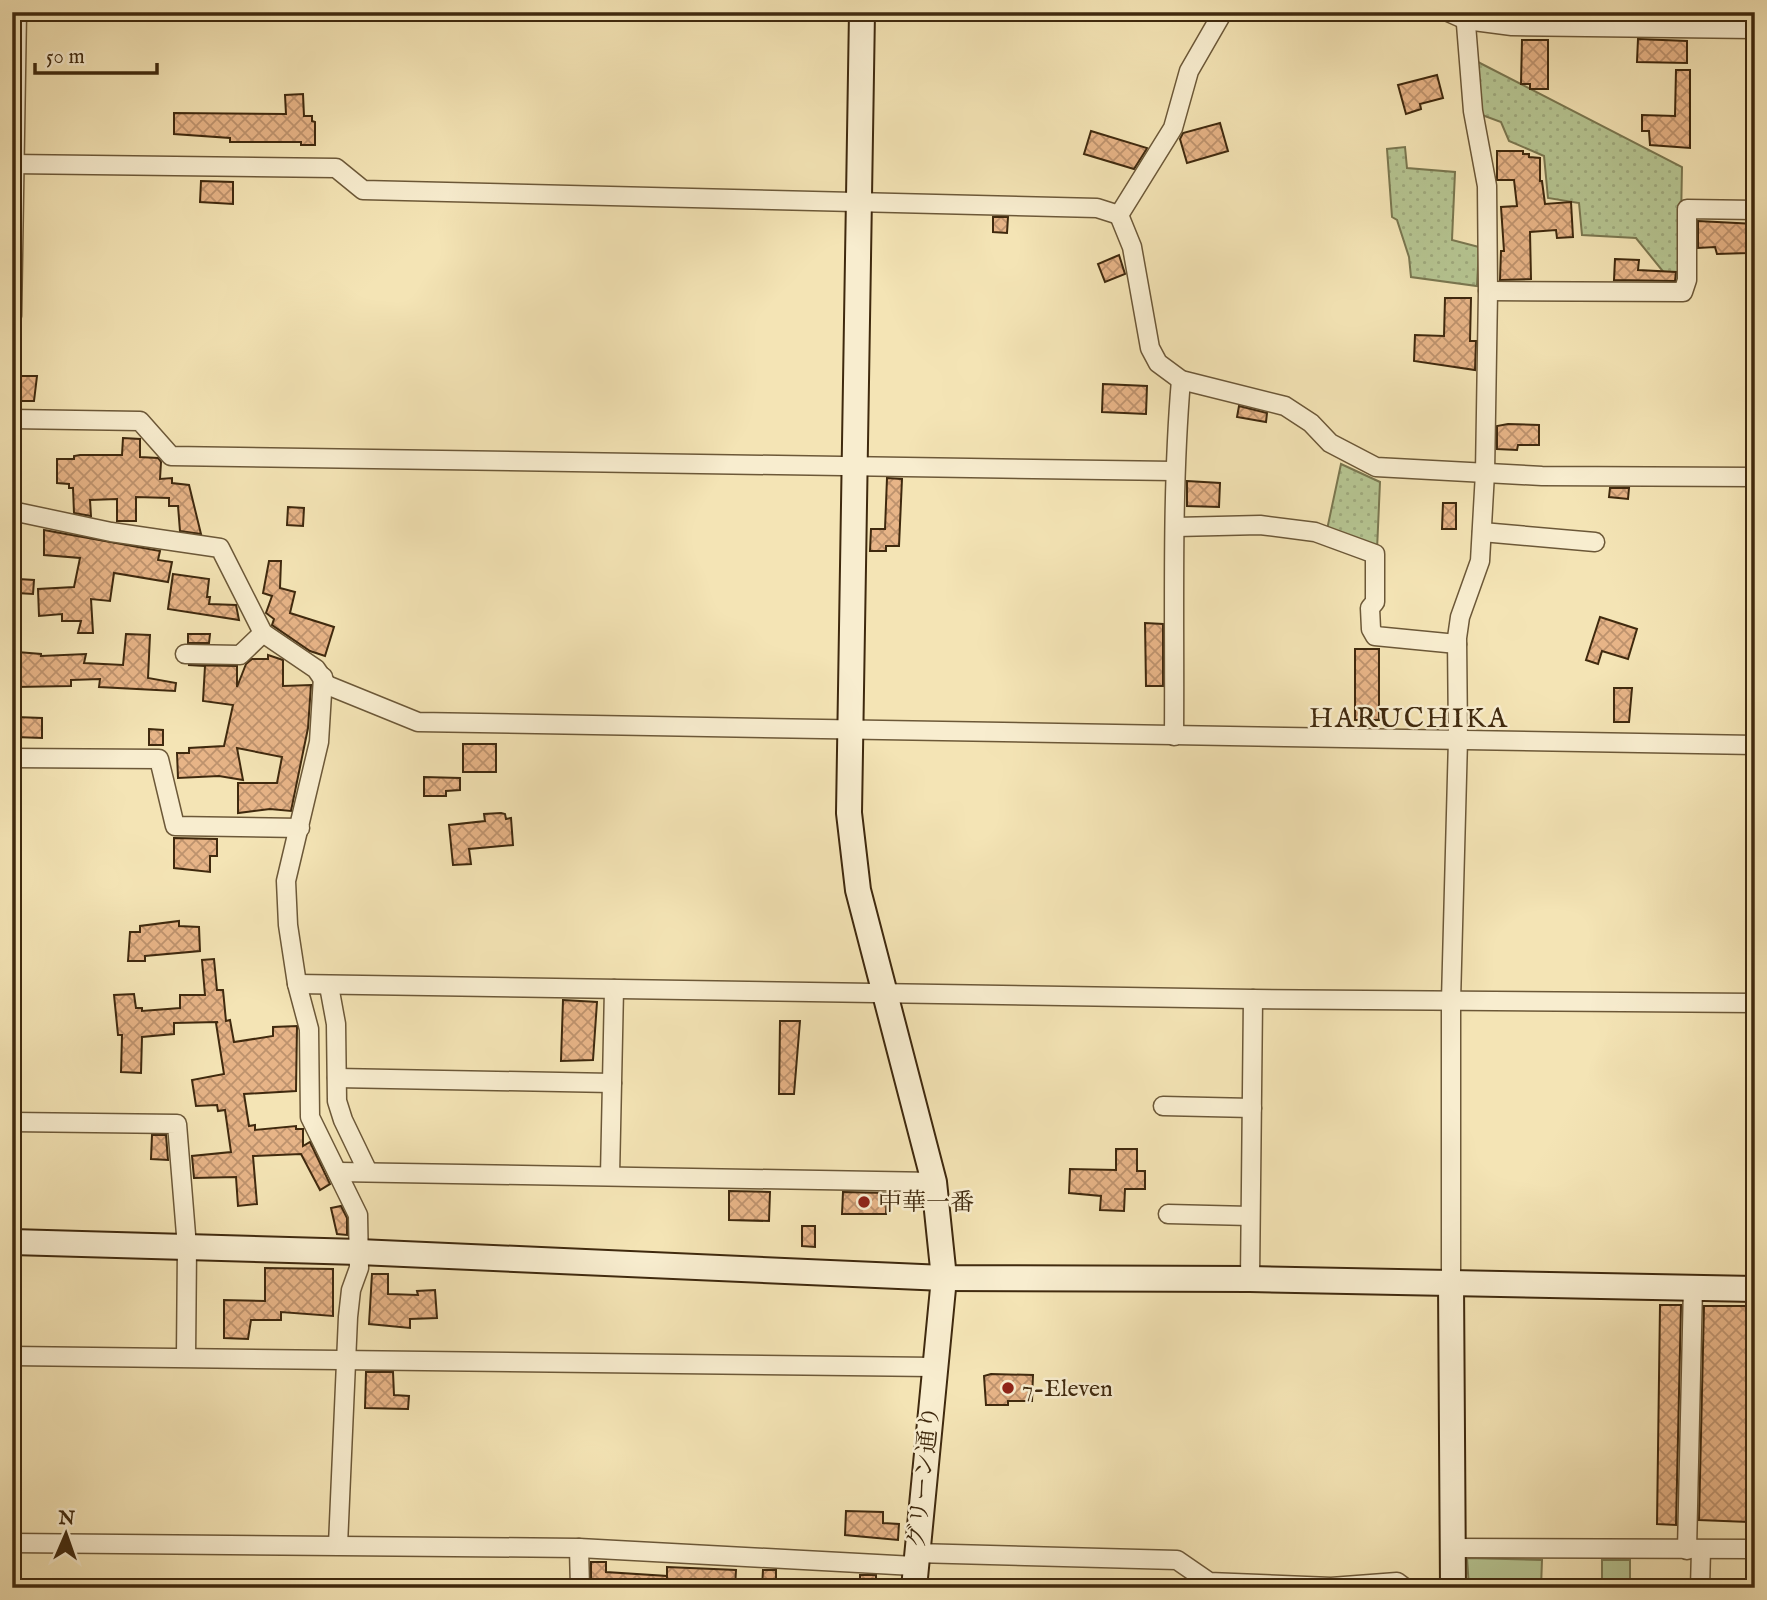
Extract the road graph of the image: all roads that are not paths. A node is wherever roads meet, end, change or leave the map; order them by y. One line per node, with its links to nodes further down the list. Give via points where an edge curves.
1 (17, 12): 7 (street)
2 (862, 12): 8 (street, グリーン通り)
3 (1223, 12): 10 (street, via 1189,71 1172,128)
4 (1448, 12): 5 (street)
5 (1465, 16): 6 (street, via 1512,26); 11 (street, via 1473,111 1487,186)
6 (1755, 29)
7 (13, 164): 8 (street, via 336,167 363,190); 12 (street)
8 (862, 203): 10 (street, via 1097,208); 15 (street, グリーン通り)
9 (1755, 210): 11 (street, via 1687,209 1683,292)
10 (1119, 215): 13 (street, via 1132,247 1150,348 1158,363)
11 (1488, 291): 17 (street)
12 (12, 316)
13 (1181, 380): 16 (street); 17 (street, via 1285,406 1331,443 1376,467)
14 (12, 419): 15 (street, via 140,421 171,456)
15 (854, 467): 16 (street); 27 (street, グリーン通り)
16 (1173, 471): 20 (street)
17 (1485, 473): 18 (street); 21 (street)
18 (1755, 477)
19 (12, 511): 23 (street, via 220,548)
20 (1176, 527): 24 (street, via 1260,525 1315,533 1375,554 1376,602 1370,608 1375,636); 28 (street)
21 (1482, 531): 22 (street); 24 (street, via 1480,561 1460,617)
22 (1595, 542)
23 (263, 633): 25 (street, via 240,655); 26 (street)
24 (1457, 644): 29 (street)
25 (185, 654)
26 (323, 677): 27 (street, via 327,685 418,723); 32 (street, via 319,742)
27 (849, 731): 28 (street); 36 (street, グリーン通り, via 853,859)
28 (1174, 736): 29 (street)
29 (1458, 739): 30 (street); 38 (street)
30 (1755, 746)
31 (12, 758): 32 (street, via 159,759 175,827)
32 (300, 828): 33 (street, via 286,881)
33 (296, 984): 34 (street); 45 (street, via 309,1029 310,1117)
34 (329, 986): 35 (street); 40 (street, via 336,1024)
35 (614, 989): 36 (street); 41 (street)
36 (884, 993): 37 (street); 48 (street, グリーン通り)
37 (1253, 999): 38 (street); 43 (street)
38 (1451, 1001): 39 (street); 56 (street)
39 (1755, 1003)
40 (337, 1078): 41 (street); 46 (street, via 342,1120)
41 (612, 1083): 47 (street)
42 (1163, 1106): 43 (street)
43 (1252, 1108): 50 (street)
44 (12, 1122): 52 (street, via 177,1124)
45 (339, 1172): 46 (street); 53 (street, via 358,1215)
46 (368, 1172): 47 (street)
47 (610, 1176): 48 (street)
48 (934, 1182): 54 (street, グリーン通り)
49 (1168, 1214): 50 (street)
50 (1250, 1216): 55 (street)
51 (12, 1242): 52 (street)
52 (187, 1247): 53 (street); 60 (street)
53 (359, 1252): 54 (street); 61 (street, via 349,1304)
54 (943, 1278): 55 (street); 62 (street, グリーン通り)
55 (1250, 1279): 56 (street)
56 (1451, 1283): 57 (street); 66 (street)
57 (1693, 1286): 58 (street); 68 (street)
58 (1755, 1289)
59 (12, 1356): 60 (street)
60 (186, 1357): 61 (street)
61 (346, 1360): 62 (street); 64 (street)
62 (934, 1367): 69 (street, グリーン通り)
63 (12, 1543): 64 (street)
64 (338, 1545): 65 (street)
65 (579, 1548): 69 (street); 71 (street)
66 (1451, 1548): 68 (street); 73 (street)
67 (1755, 1549): 68 (street)
68 (1694, 1550): 74 (street)
69 (914, 1569): 70 (street, via 1177,1560)
70 (1209, 1585): 72 (street, via 1331,1587 1397,1582)
71 (580, 1588)
72 (1405, 1588)
73 (1453, 1588)
74 (1700, 1588)

